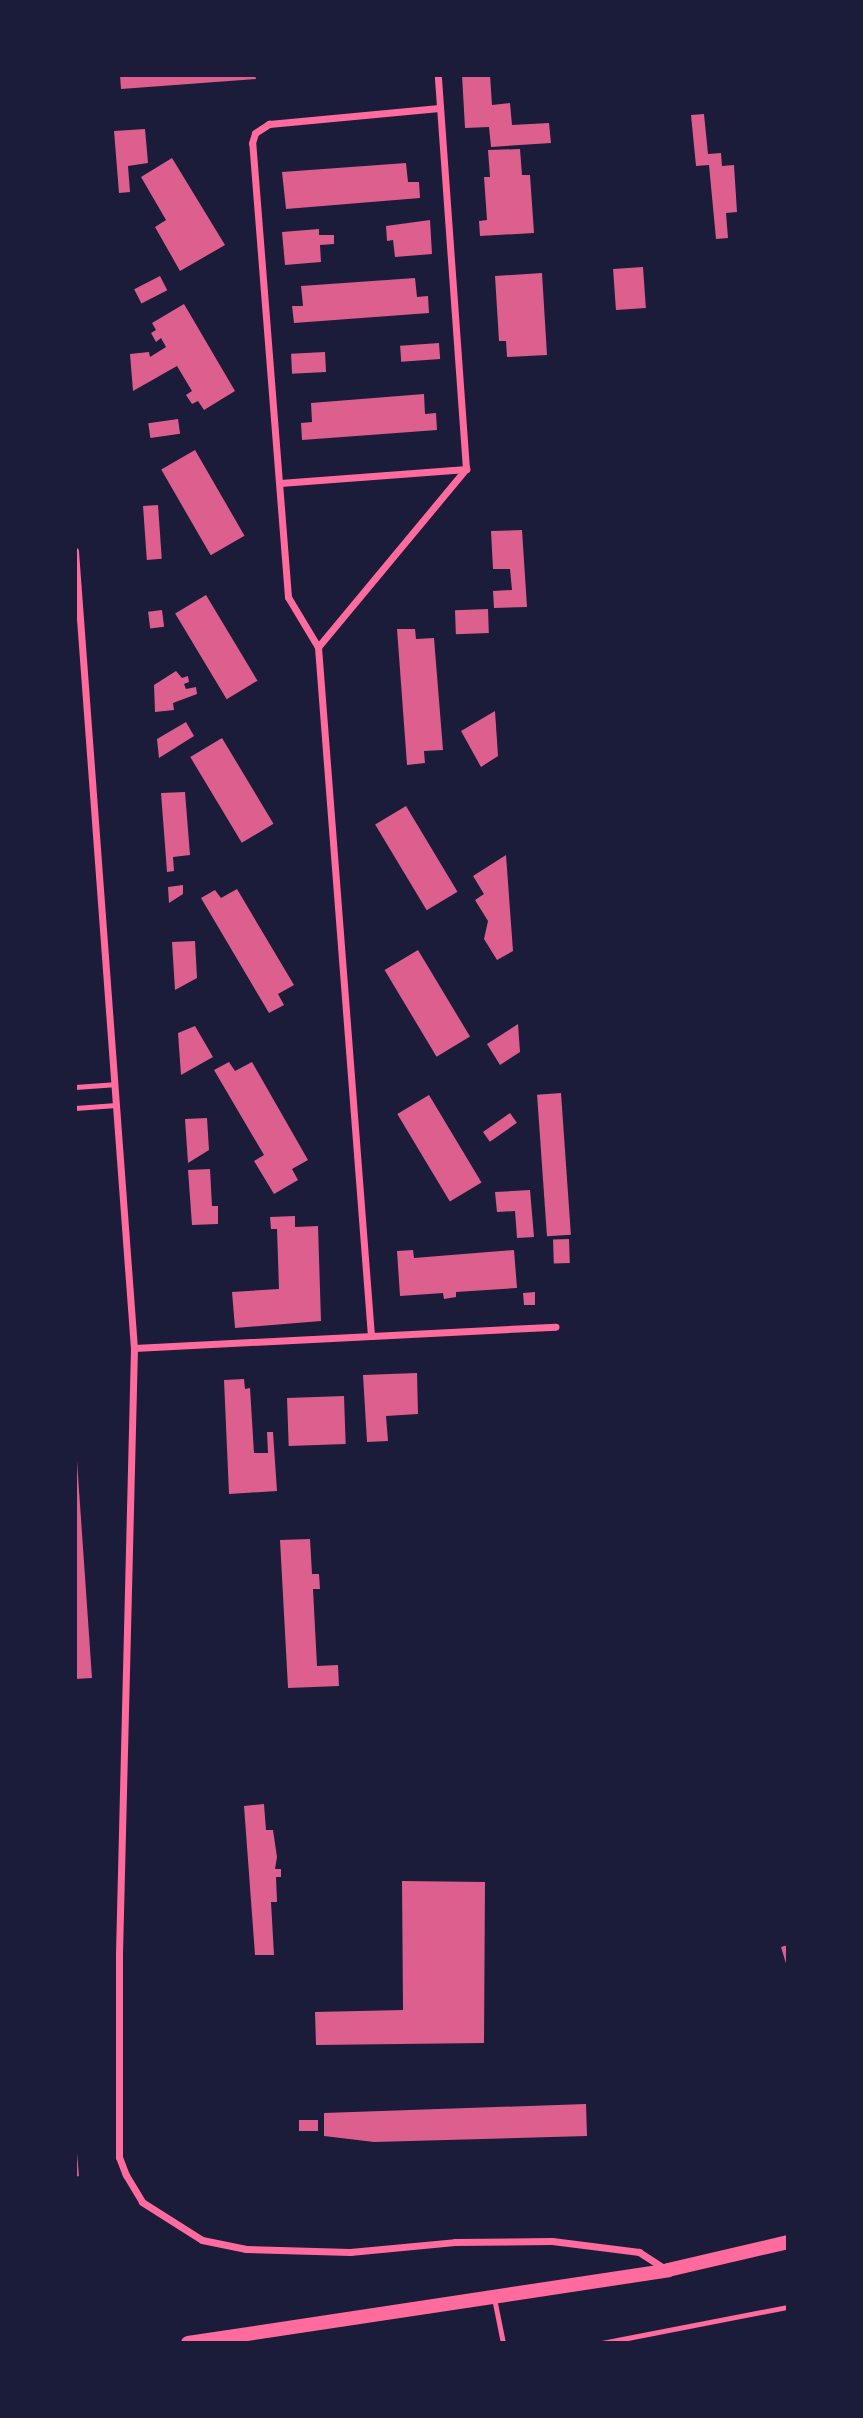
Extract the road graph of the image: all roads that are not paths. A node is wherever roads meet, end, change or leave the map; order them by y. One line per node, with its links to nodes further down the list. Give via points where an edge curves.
1 (438, 75): 2 (street)
2 (439, 108): 3 (street); 4 (street, via 269,124 253,138)
3 (466, 469): 4 (street); 6 (street)
4 (280, 483): 6 (street, via 288,597)
5 (75, 551): 7 (street)
6 (318, 648): 12 (street)
7 (114, 1084): 8 (lane); 9 (street)
8 (75, 1087)
9 (116, 1105): 10 (lane); 13 (street)
10 (75, 1108)
11 (555, 1326): 12 (street)
12 (372, 1336): 13 (street)
13 (134, 1348): 15 (street, via 119,1954 119,2157 126,2175 142,2202 167,2221 202,2241 235,2247 349,2252 455,2242 552,2241 639,2252)
14 (788, 2242): 15 (main road)
15 (668, 2270): 16 (main road)
16 (494, 2297): 17 (main road); 18 (lane)
17 (188, 2343)
18 (503, 2343)

